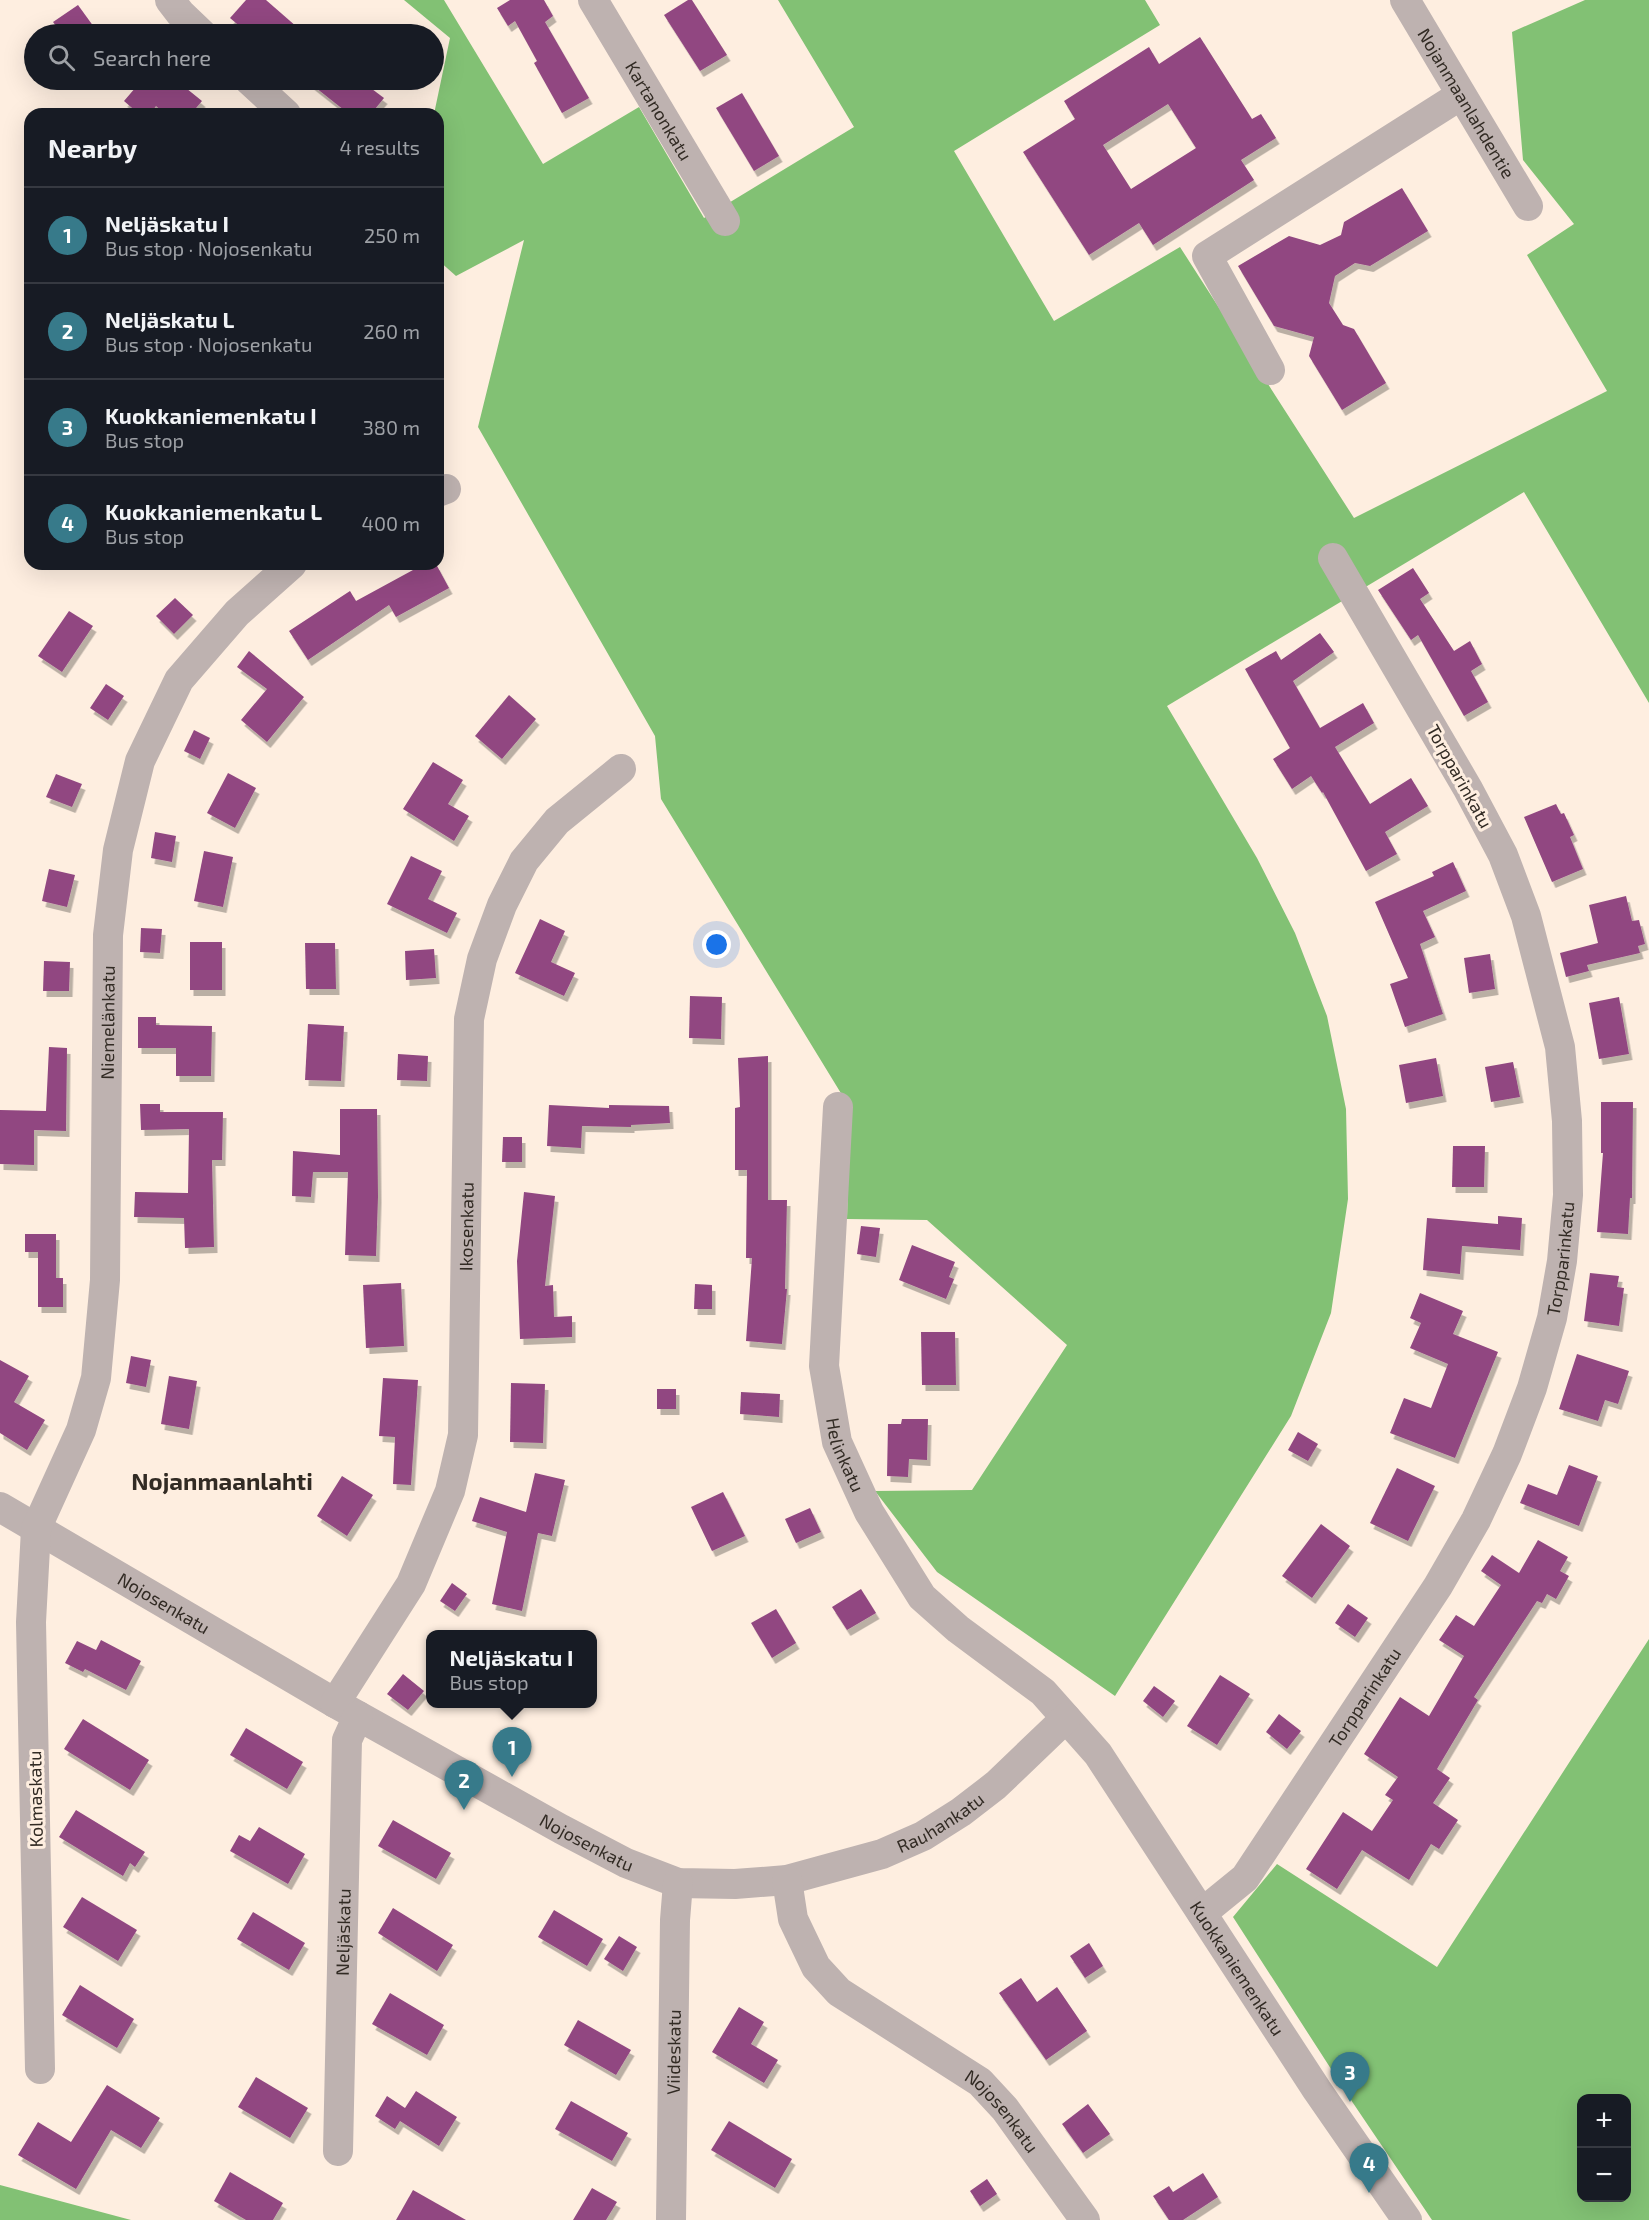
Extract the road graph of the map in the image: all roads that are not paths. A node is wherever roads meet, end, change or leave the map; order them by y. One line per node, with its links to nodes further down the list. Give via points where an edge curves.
1 (170, 0): 4 (street)
2 (594, 0): 9 (street, Kartanonkatu)
3 (1405, 0): 6 (street, Nojanmaanlahdentie)
4 (191, 24)
5 (260, 90): 7 (street)
6 (1461, 95): 8 (street, Nojanmaanlahdentie); 10 (street, via 1207,256)
7 (279, 108)
8 (1528, 206)
9 (725, 221)
10 (1270, 370)
11 (1333, 558): 21 (street, Torpparinkatu, via 1468,789 1503,855 1526,916 1560,1047 1568,1195 1562,1261 1552,1318 1532,1388 1476,1520 1438,1586 1245,1878)
12 (285, 570): 16 (street, Niemelänkatu, via 237,613 179,680 140,761 118,850 108,935 105,1280 96,1378 81,1430)
13 (621, 769): 17 (street, Ikosenkatu, via 557,821 524,861 482,959 469,1019 463,1435 450,1491 411,1584)
14 (838, 1107): 18 (street, Helinkatu, via 824,1366 837,1442 869,1512 922,1597 1043,1692)
15 (0, 1507): 16 (street, Nojosenkatu)
16 (36, 1529): 17 (street, Nojosenkatu); 22 (street, Kolmaskatu, via 31,1622)
17 (346, 1709): 20 (street, Nojosenkatu, via 616,1858); 23 (street, Neljäskatu)
18 (1066, 1718): 19 (street, Rauhankatu, via 996,1785 923,1836 882,1854); 21 (street, Kuokkaniemenkatu, via 1098,1754)
19 (787, 1880): 20 (street, Nojosenkatu); 25 (street, Nojosenkatu, via 793,1919 816,1966 839,1992 980,2082 1005,2109)
20 (678, 1883): 24 (street, Viideskatu)
21 (1203, 1913): 26 (street, Kuokkaniemenkatu, via 1317,2090)
22 (40, 2069)
23 (338, 2151)
24 (672, 2220)
25 (1085, 2220)
26 (1407, 2220)

